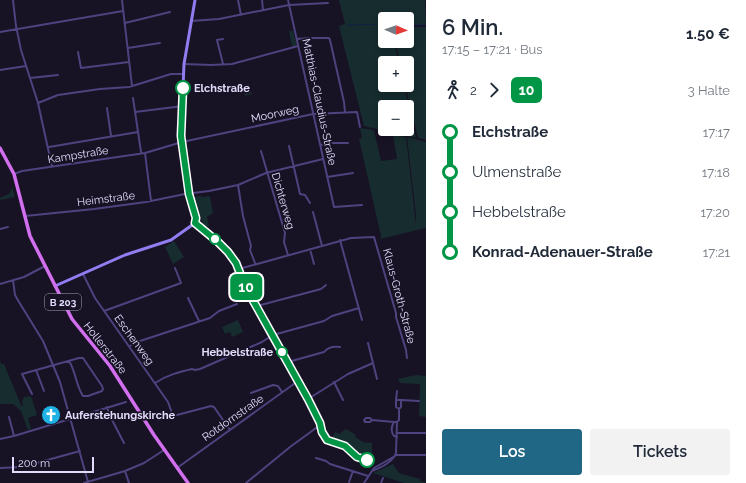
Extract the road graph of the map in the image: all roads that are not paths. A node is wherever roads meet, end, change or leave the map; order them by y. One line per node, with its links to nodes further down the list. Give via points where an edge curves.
1 (13, 0): 15 (street)
2 (122, 0): 10 (street)
3 (195, 0): 13 (street)
4 (238, 0): 12 (street)
5 (262, 0): 9 (street)
6 (288, 0): 8 (street, Matthias-Claudius-Straße)
7 (328, 3): 8 (street)
8 (289, 5): 9 (street); 18 (street, Matthias-Claudius-Straße)
9 (263, 10): 12 (street)
10 (123, 11): 14 (street); 15 (street)
11 (170, 12): 14 (street)
12 (241, 15): 13 (street)
13 (191, 21): 24 (street)
14 (125, 23): 21 (street)
15 (17, 29): 16 (street); 26 (street)
16 (0, 32)
17 (223, 39): 25 (street, via 217,40)
18 (297, 40): 20 (street, Matthias-Claudius-Straße); 37 (street, via 329,38)
19 (160, 42): 21 (street)
20 (298, 46): 25 (street); 38 (street, Matthias-Claudius-Straße)
21 (128, 48): 23 (street)
22 (78, 52): 23 (street, via 80,68)
23 (129, 62): 31 (street)
24 (184, 64): 25 (street); 28 (street)
25 (223, 65)
26 (26, 66): 27 (street); 30 (street)
27 (0, 70)
28 (184, 74): 31 (street, via 171,74); 34 (street)
29 (58, 75): 30 (street)
30 (30, 78): 33 (street)
31 (132, 86): 33 (street, via 58,95)
32 (133, 98): 36 (street)
33 (38, 103): 46 (street)
34 (182, 106): 36 (street); 42 (street)
35 (107, 108): 41 (street)
36 (135, 112): 40 (street)
37 (345, 112): 38 (street, Moorweg); 39 (street, via 357,112)
38 (313, 114): 42 (street, Moorweg); 45 (street, Matthias-Claudius-Straße)
39 (360, 127)
40 (138, 132): 41 (street); 49 (street)
41 (112, 137): 46 (street)
42 (182, 142): 50 (street, Moorweg); 59 (street)
43 (348, 143): 45 (street)
44 (289, 146): 52 (street)
45 (320, 146): 51 (street, Matthias-Claudius-Straße)
46 (48, 147): 53 (street)
47 (0, 148): 56 (main road, Hollerstraße / B 203)
48 (261, 150): 54 (street, Dichterweg)
49 (141, 153): 50 (street, Kampstraße); 53 (street, Kampstraße)
50 (145, 153): 60 (street)
51 (323, 159): 52 (street, Heimstraße); 57 (street, Matthias-Claudius-Straße)
52 (294, 166): 54 (street, Heimstraße); 61 (street, via 300,194 305,194)
53 (52, 167): 56 (street, Kampstraße)
54 (266, 172): 58 (street, Heimstraße); 71 (street, Dichterweg, via 285,234 284,242)
55 (354, 173): 57 (street)
56 (14, 174): 64 (main road, Hollerstraße / B 203)
57 (327, 176): 62 (street, Matthias-Claudius-Straße, via 334,207)
58 (238, 185): 59 (street, Heimstraße); 72 (street, via 241,211)
59 (189, 194): 60 (street, Heimstraße); 65 (street, via 195,212)
60 (151, 201): 64 (street, Heimstraße)
61 (310, 203)
62 (362, 206)
63 (313, 212): 69 (street)
64 (24, 216): 74 (main road, Hollerstraße / B 203, via 30,236)
65 (195, 223): 76 (street, via 228,252); 77 (street, via 171,240 125,255)
66 (8, 227): 67 (street)
67 (0, 229)
68 (340, 240): 69 (street); 85 (street); 93 (street, Klaus-Groth-Straße, via 375,238)
69 (322, 246): 70 (street)
70 (310, 249): 71 (street); 73 (street)
71 (288, 255): 72 (street)
72 (255, 263): 76 (street)
73 (314, 264)
74 (45, 266): 78 (street); 81 (main road, Hollerstraße / B 203)
75 (174, 268): 86 (street, via 181,283)
76 (239, 269): 84 (street, via 245,286)
77 (83, 273): 81 (street); 86 (street, Eschenweg, via 89,288)
78 (13, 280): 79 (street); 97 (street, via 19,302 38,331)
79 (0, 284)
80 (326, 285): 84 (street, via 321,289)
81 (55, 286): 129 (main road, Hollerstraße / B 203, via 72,319 110,366)
82 (188, 298): 88 (street)
83 (237, 304): 88 (street)
84 (257, 306): 89 (street)
85 (359, 308): 87 (street); 89 (street)
86 (104, 311): 91 (street, Eschenweg)
87 (362, 320)
88 (199, 321): 91 (street)
89 (273, 335): 95 (street); 102 (street, via 195,370 173,374)
90 (368, 342): 96 (street)
91 (130, 346): 102 (street, Eschenweg)
92 (340, 347): 95 (street, via 327,348 324,352)
93 (407, 358)
94 (69, 361): 94 (street, via 83,358 102,386 102,391 83,396); 97 (street)
95 (288, 362): 100 (street)
96 (373, 363): 99 (street); 101 (street)
97 (54, 365): 98 (street); 118 (street)
98 (36, 370): 103 (street); 107 (street, via 22,374)
99 (377, 379)
100 (298, 381): 106 (street, Rotdornstraße); 108 (street)
101 (334, 382): 108 (street); 109 (street)
102 (155, 383): 116 (street, Eschenweg, via 168,402)
103 (44, 391)
104 (397, 391): 110 (street)
105 (251, 393): 106 (street, via 273,385 278,386)
106 (282, 393): 122 (street, Rotdornstraße)
107 (32, 394)
108 (308, 399): 145 (street, via 321,427 316,428)
109 (343, 400)
110 (396, 400): 111 (street); 115 (street, via 396,407)
111 (401, 400): 112 (street); 115 (street)
112 (419, 401)
113 (126, 402): 114 (street)
114 (107, 407): 118 (street); 128 (street)
115 (399, 409): 121 (street)
116 (173, 416): 119 (street); 122 (street, via 211,406)
117 (9, 417): 125 (street)
118 (70, 419): 125 (street); 130 (street)
119 (158, 420)
120 (372, 420): 121 (street)
121 (396, 422): 123 (street); 126 (street, via 392,425)
122 (230, 430): 135 (street, Rotdornstraße)
123 (397, 433): 124 (street); 126 (street)
124 (426, 433)
125 (14, 436): 127 (street)
126 (396, 437): 132 (street)
127 (0, 439)
128 (124, 443)
129 (164, 450): 135 (main road, Hollerstraße / B 203); 136 (street)
130 (80, 451): 134 (street, via 22,467); 140 (street)
131 (426, 455): 132 (street)
132 (396, 456): 138 (street, via 372,470)
133 (316, 458): 137 (street)
134 (0, 468)
135 (177, 468): 144 (main road, Hollerstraße / B 203)
136 (124, 471): 140 (street); 143 (street)
137 (353, 471): 138 (street); 141 (street)
138 (368, 476): 146 (street)
139 (383, 478): 147 (street)
140 (88, 482): 142 (street)
141 (349, 482)
142 (84, 483)
143 (129, 483)
144 (188, 483)
145 (246, 483)
146 (364, 483)
147 (381, 483)

